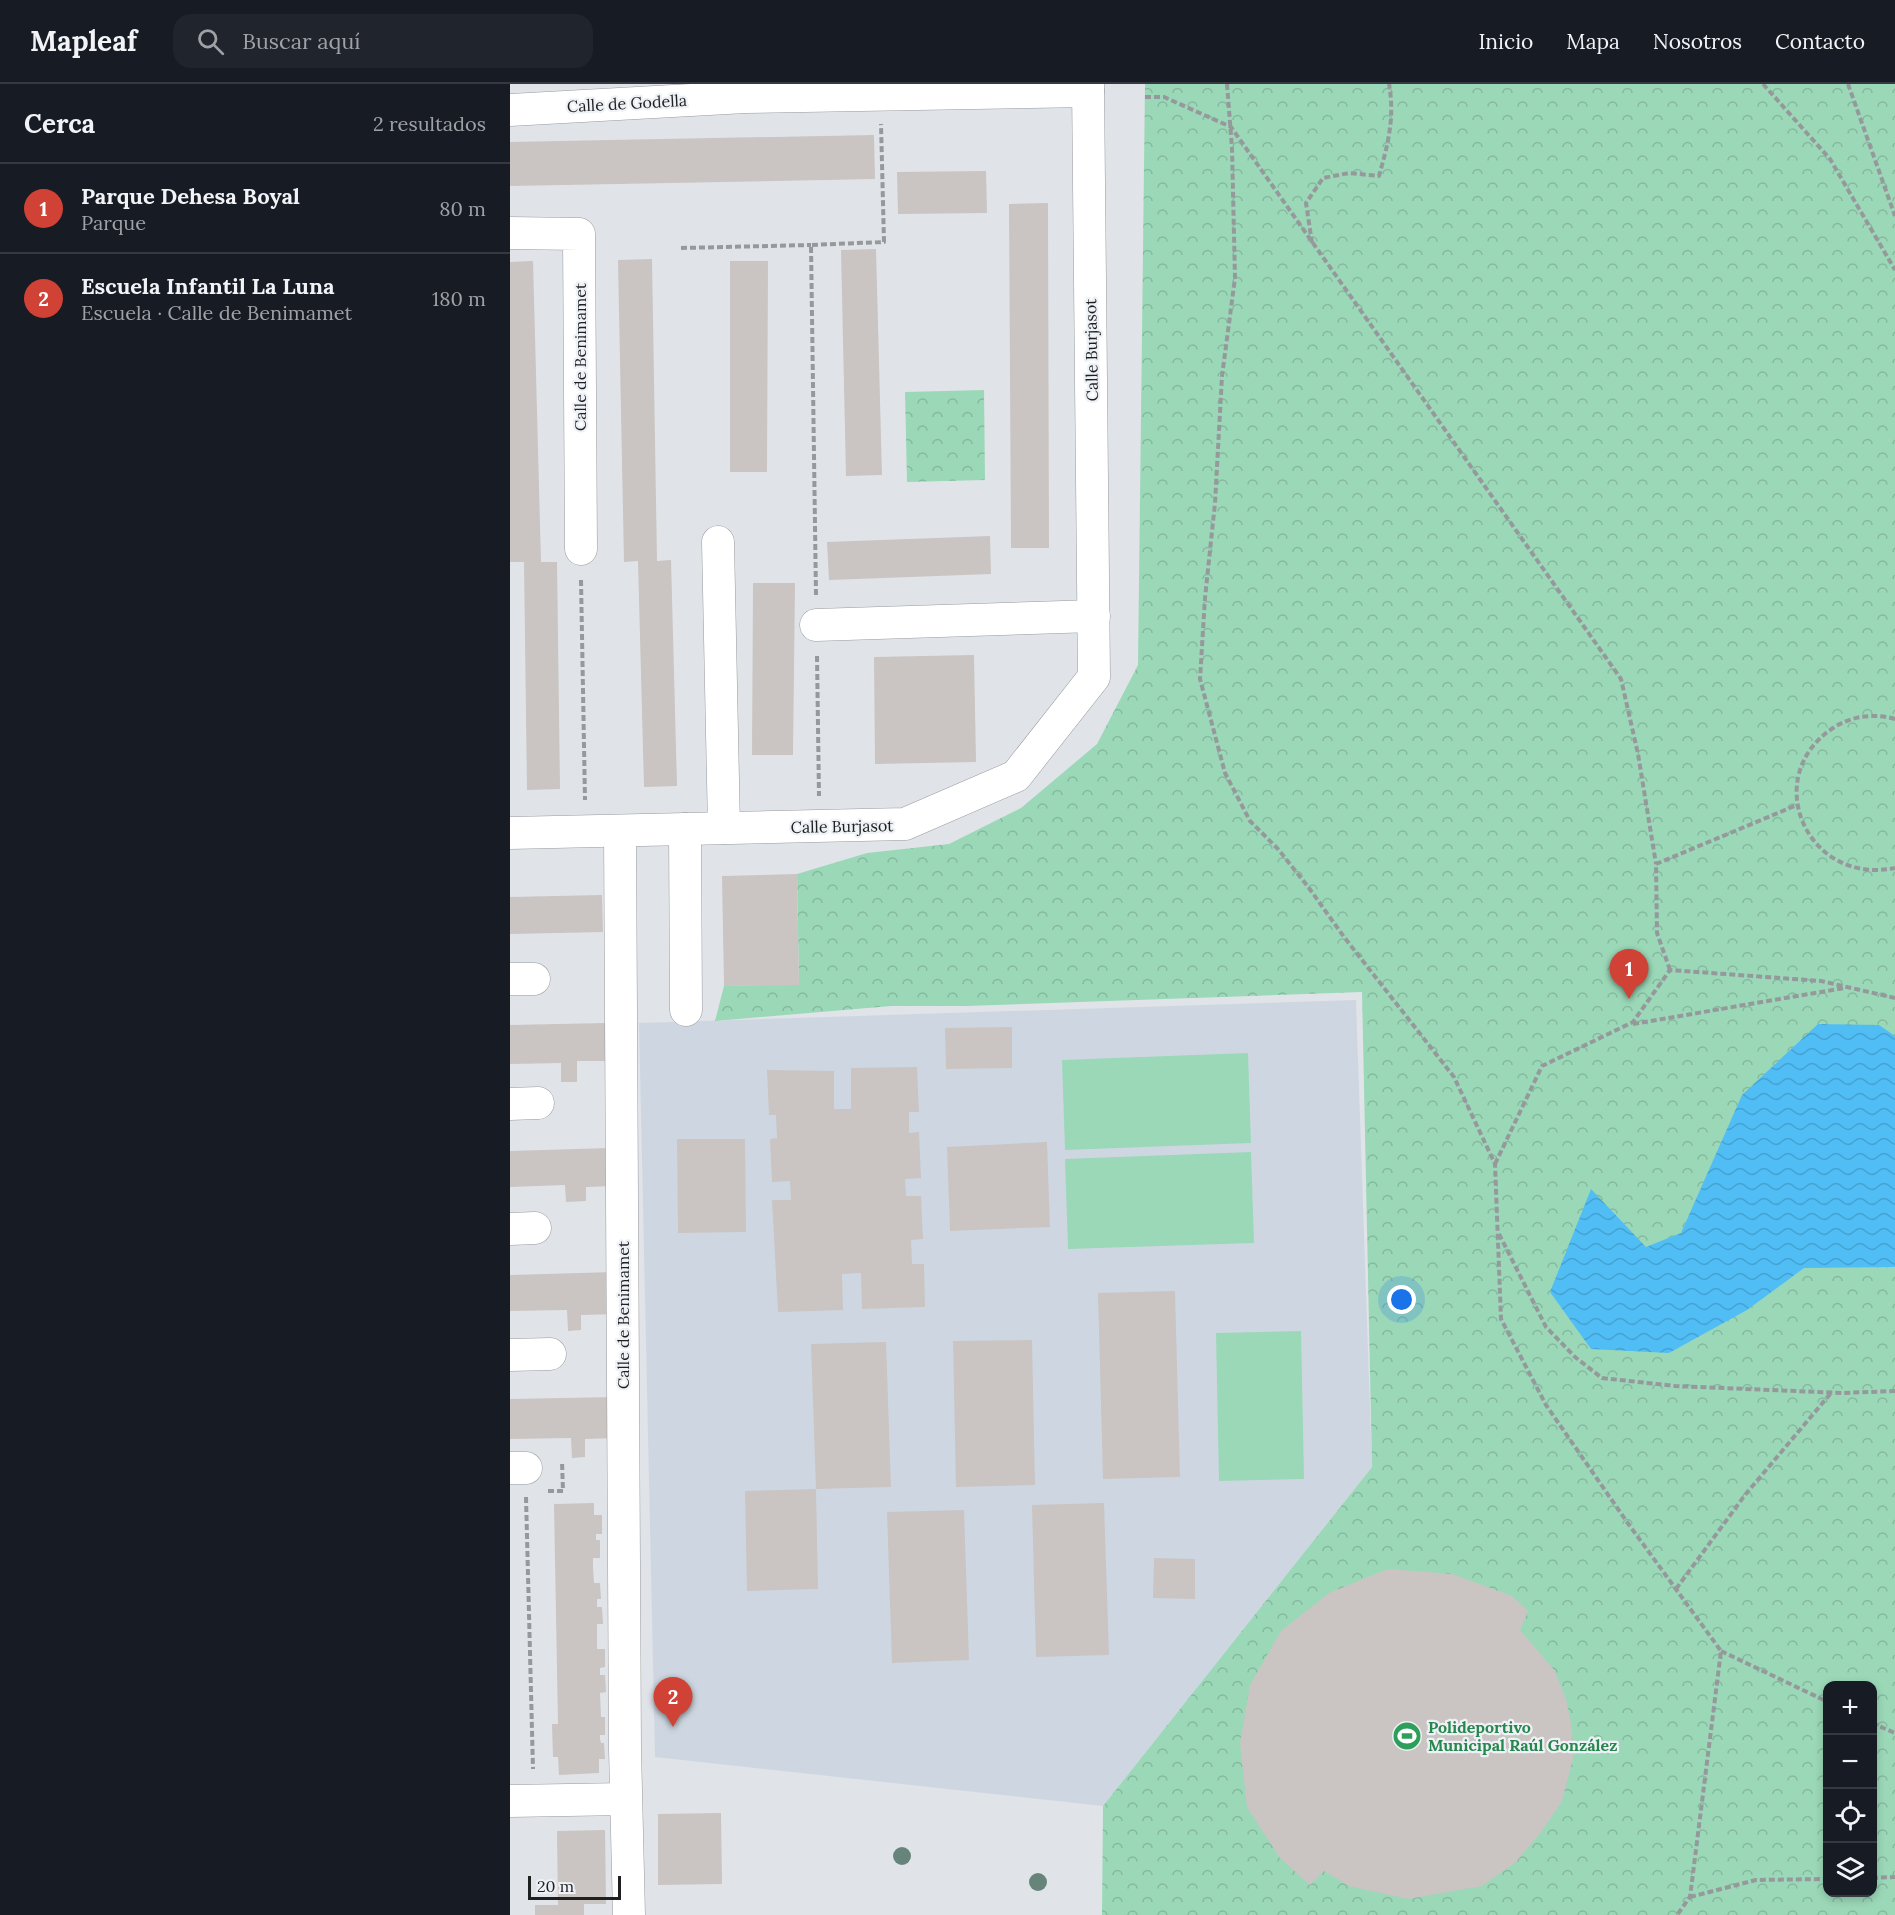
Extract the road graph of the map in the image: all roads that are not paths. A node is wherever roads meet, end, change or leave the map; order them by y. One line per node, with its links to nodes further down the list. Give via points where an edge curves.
1 (1088, 88): 2 (street, Calle de Godella); 7 (street, Calle Burjasot)
2 (745, 90): 3 (street, Calle de Godella)
3 (510, 110)
4 (510, 233): 6 (street, Calle de Benimamet, via 579,234)
5 (718, 542): 9 (street)
6 (581, 549)
7 (1094, 616): 8 (street); 9 (street, Calle Burjasot, via 1094,677 1016,776 904,824)
8 (816, 625)
9 (724, 828): 10 (street, Calle Burjasot)
10 (685, 829): 11 (street, Calle Burjasot); 13 (street)
11 (620, 831): 12 (street, Calle Burjasot); 16 (street, Calle de Benimamet)
12 (510, 833)
13 (686, 1010)
14 (550, 1354): 15 (street)
15 (510, 1355)
16 (625, 1799): 17 (street); 18 (street, Calle de Benimamet)
17 (522, 1800)
18 (629, 1915)

